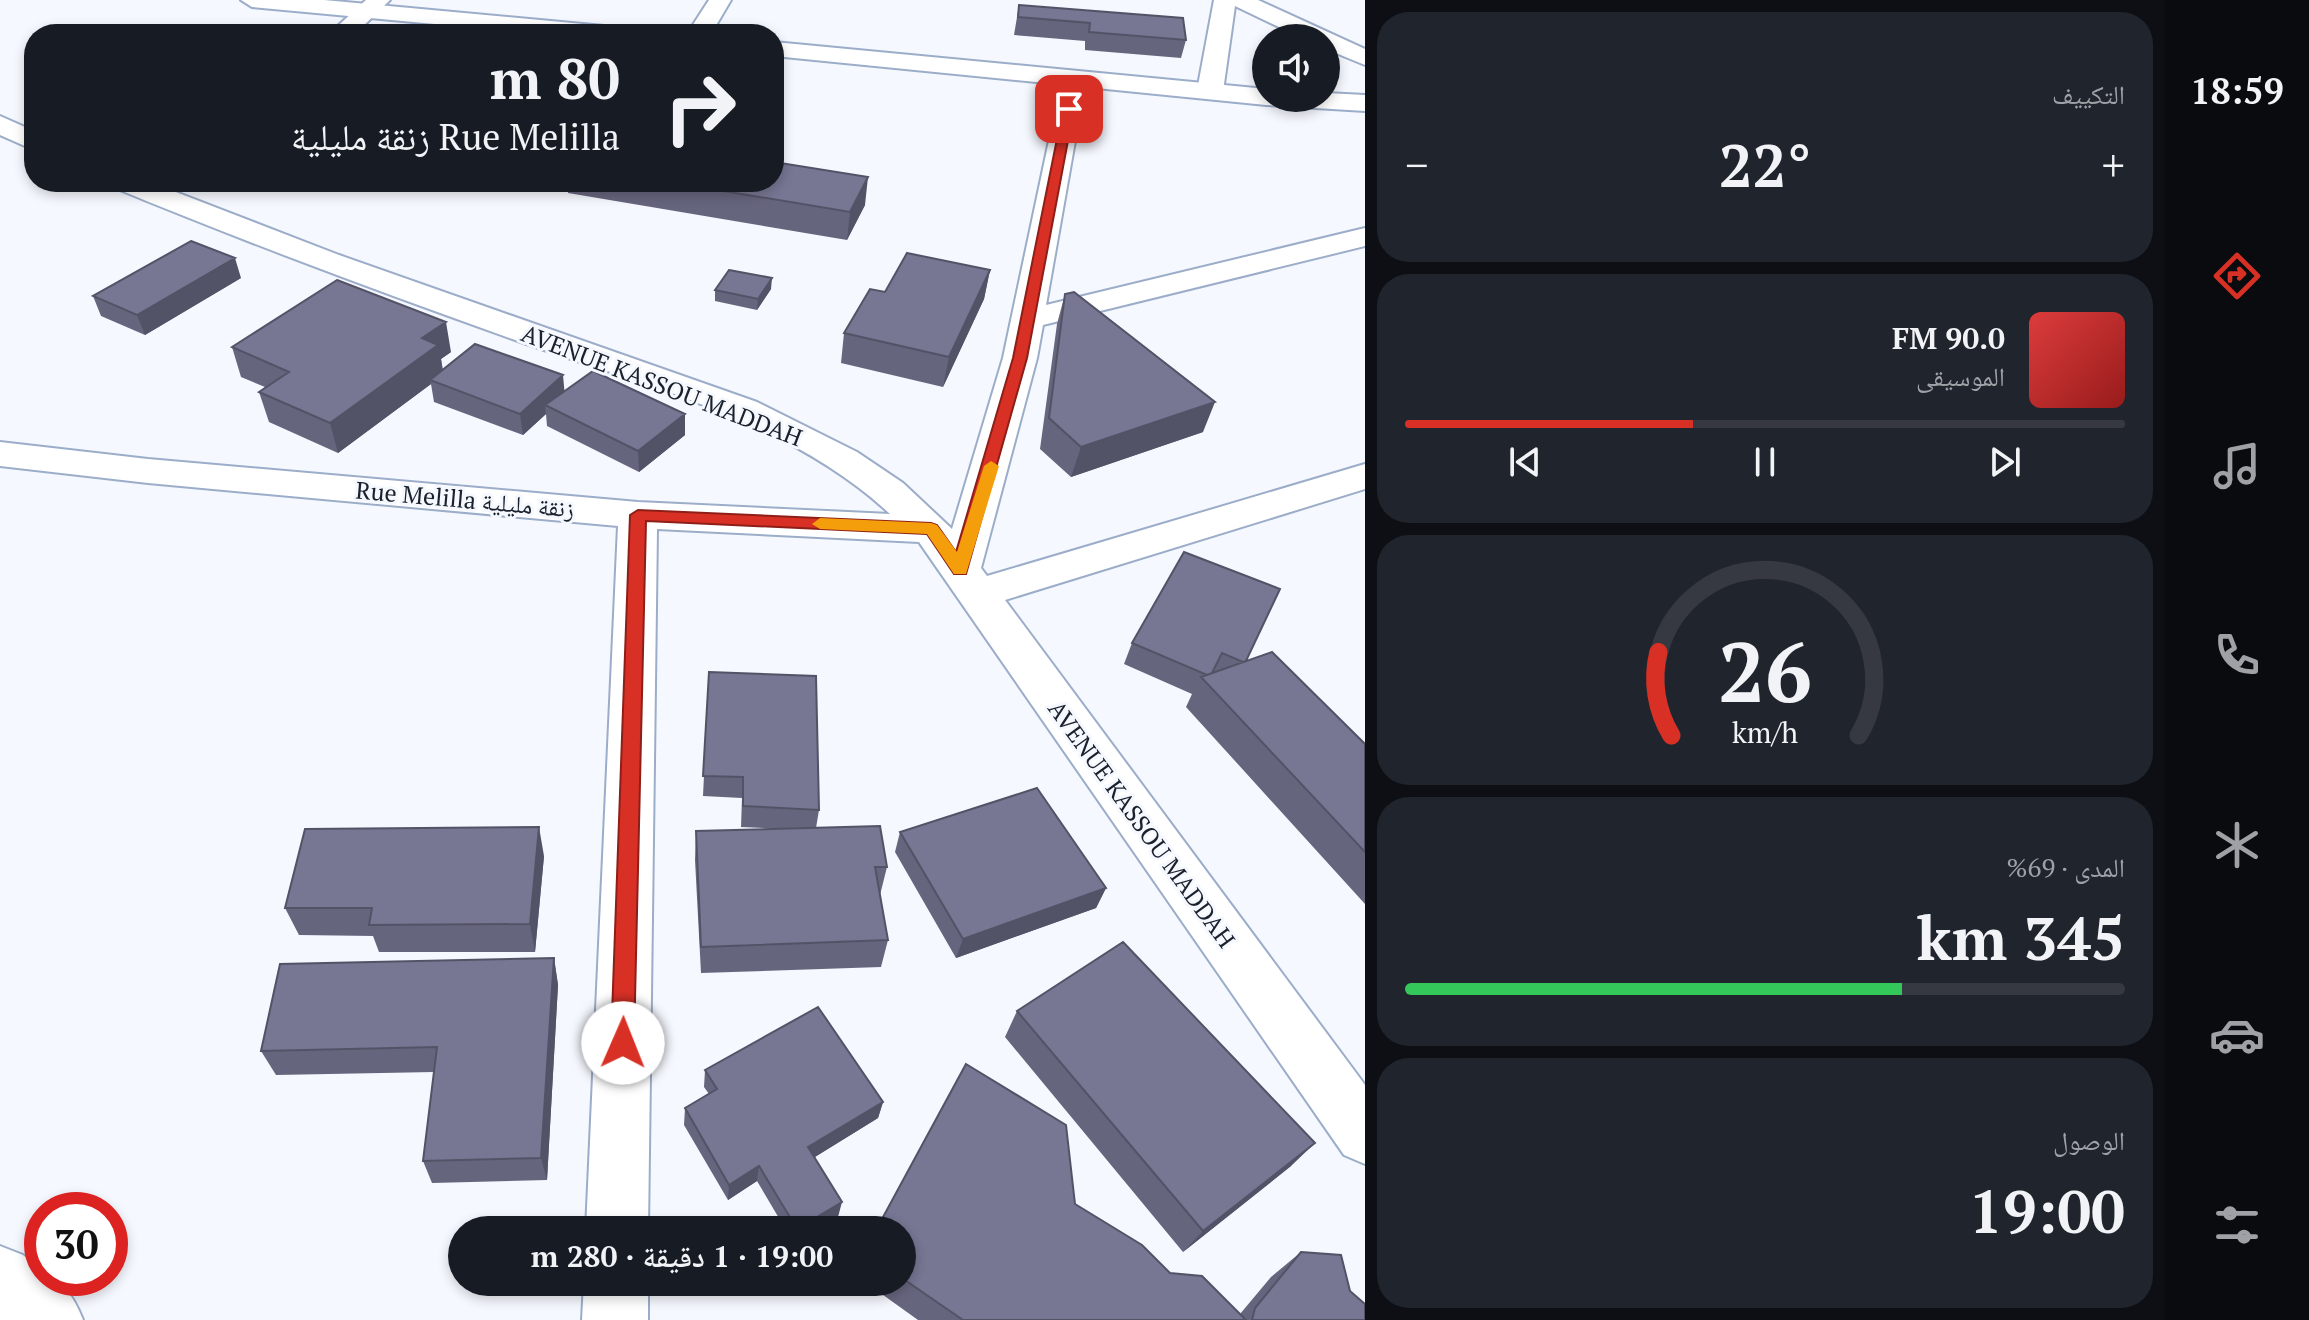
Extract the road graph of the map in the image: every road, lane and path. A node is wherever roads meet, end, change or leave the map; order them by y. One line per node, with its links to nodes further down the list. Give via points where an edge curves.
1 (252, 0): 5 (street)
2 (720, 0): 8 (street)
3 (1225, 0): 14 (street)
4 (1240, 0): 9 (street)
5 (373, 6): 6 (street); 7 (street)
6 (352, 24)
7 (529, 24)
8 (705, 24)
9 (1292, 24)
10 (1340, 46): 12 (street)
11 (784, 50): 13 (street)
12 (1365, 58)
13 (1074, 79): 14 (street); 24 (street)
14 (1210, 91): 15 (street)
15 (1252, 96)
16 (1340, 102): 17 (street)
17 (1365, 103)
18 (1340, 108): 19 (street)
19 (1365, 114)
20 (0, 124): 21 (street)
21 (24, 137)
22 (162, 192): 28 (street, AVENUE KASSOU MADDAH, via 288,248 752,414 849,461 906,503)
23 (1365, 237): 24 (street)
24 (1029, 319): 29 (street)
25 (0, 454): 27 (street, Rue Melilla زنقة مليلية)
26 (1365, 476): 29 (street)
27 (638, 515): 28 (street, Rue Melilla زنقة مليلية); 31 (street)
28 (931, 529): 29 (street, AVENUE KASSOU MADDAH)
29 (968, 582): 30 (street, AVENUE KASSOU MADDAH)
30 (1365, 1134)
31 (617, 1216)
32 (0, 1278): 34 (street)
33 (616, 1296): 35 (street)
34 (50, 1320)
35 (615, 1320)

